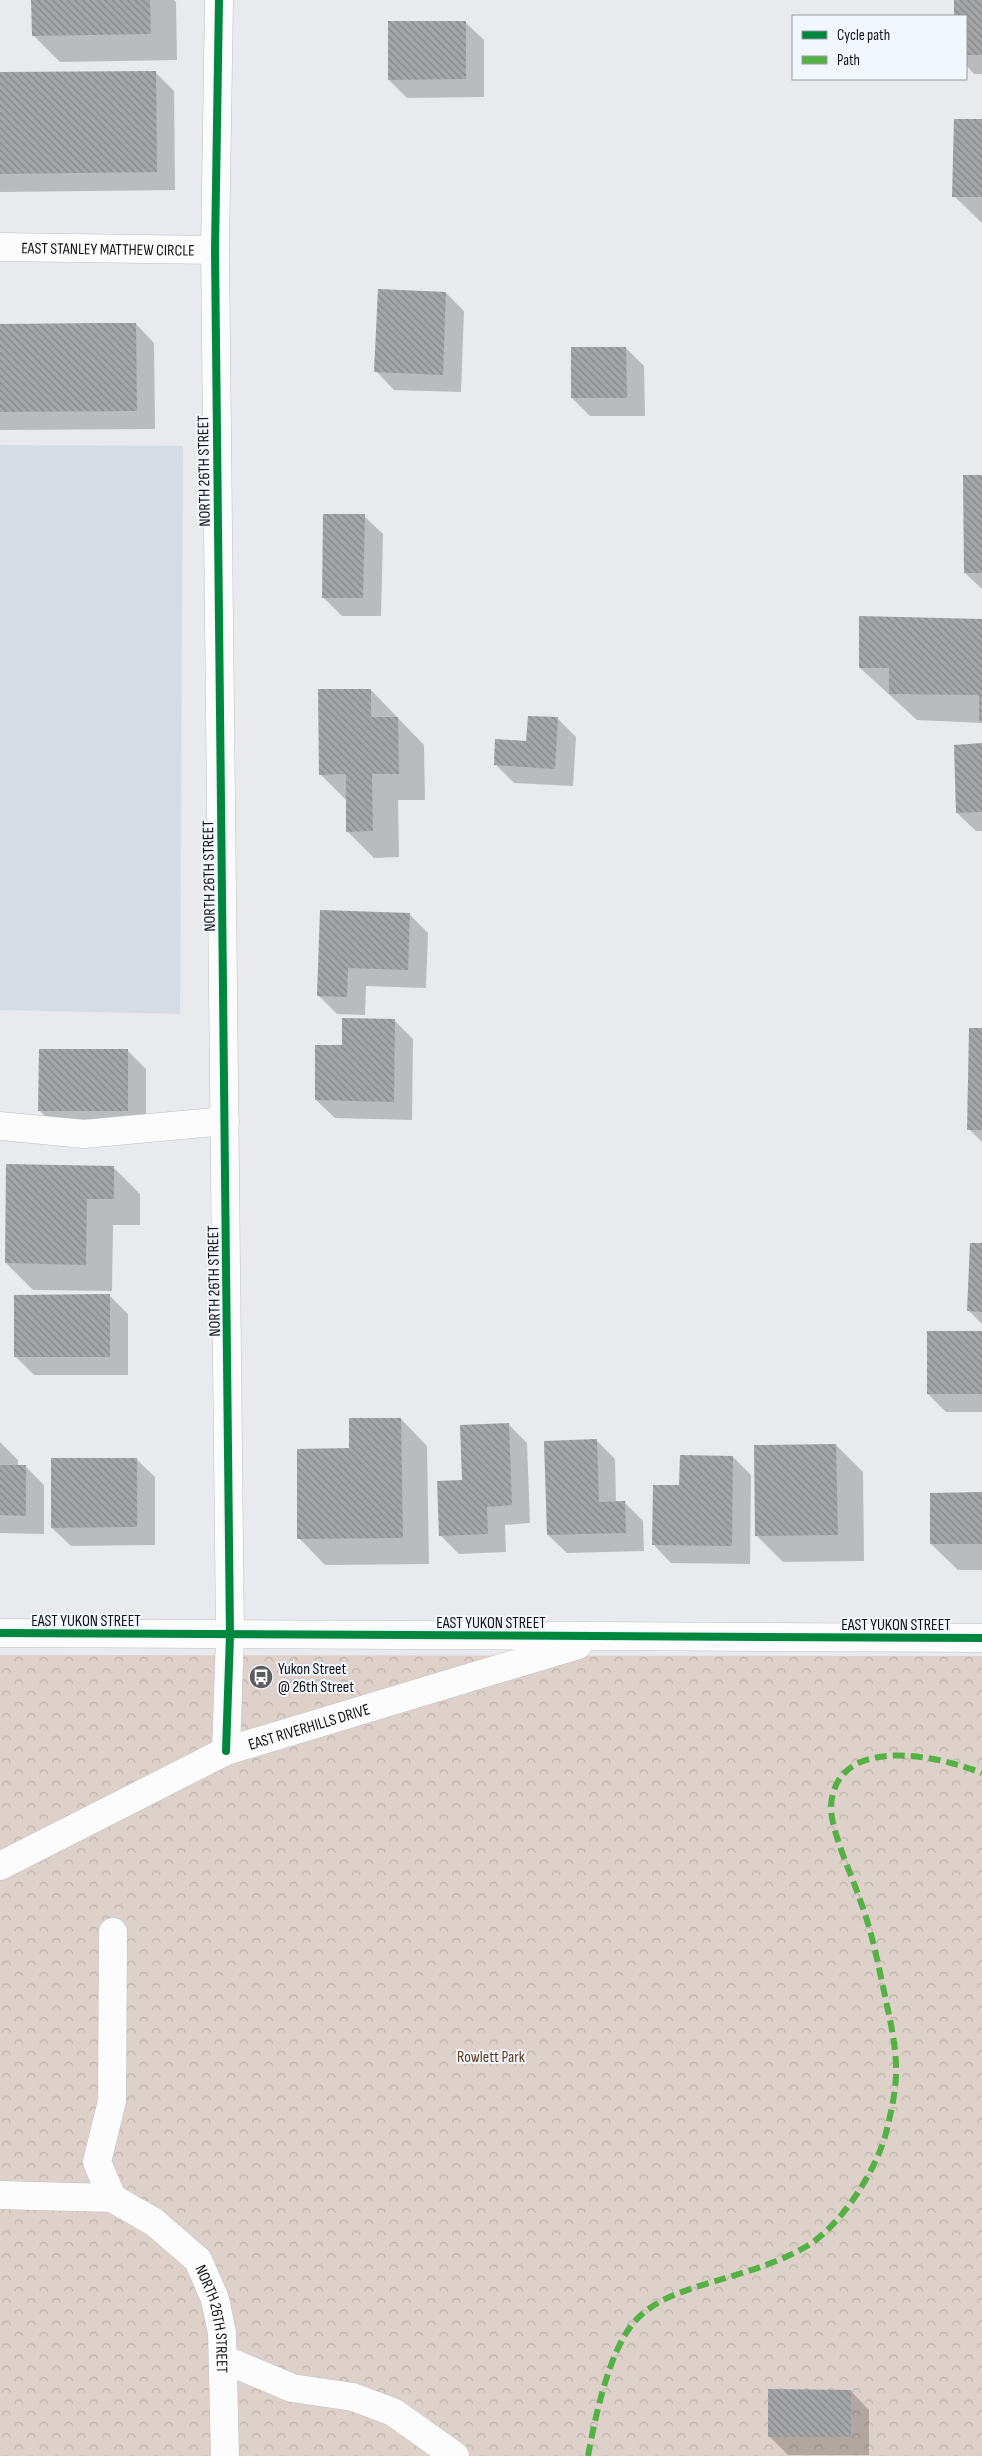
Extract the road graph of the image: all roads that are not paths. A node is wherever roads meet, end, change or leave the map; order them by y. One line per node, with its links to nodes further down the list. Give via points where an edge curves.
1 (219, 0): 3 (street, NORTH 26TH STREET)
2 (0, 247): 3 (street, EAST STANLEY MATTHEW CIRCLE)
3 (215, 250): 4 (street, NORTH 26TH STREET)
4 (224, 1121): 5 (street, via 84,1134); 7 (street, NORTH 26TH STREET)
5 (0, 1126)
6 (0, 1633): 7 (street, EAST YUKON STREET)
7 (230, 1635): 8 (street, EAST YUKON STREET); 10 (street, NORTH 26TH STREET)
8 (606, 1636): 9 (street, EAST YUKON STREET); 10 (street, EAST RIVERHILLS DRIVE)
9 (982, 1638)
10 (226, 1751): 11 (street, EAST RIVERHILLS DRIVE)
11 (0, 1866)
12 (113, 1932): 14 (street, via 112,2101 96,2162)
13 (0, 2195): 14 (street)
14 (112, 2198): 15 (street, NORTH 26TH STREET, via 154,2222 198,2260 215,2298)
15 (223, 2359): 16 (street, NORTH 26TH STREET); 17 (street, via 292,2388 353,2397 393,2412)
16 (226, 2456)
17 (455, 2456)

